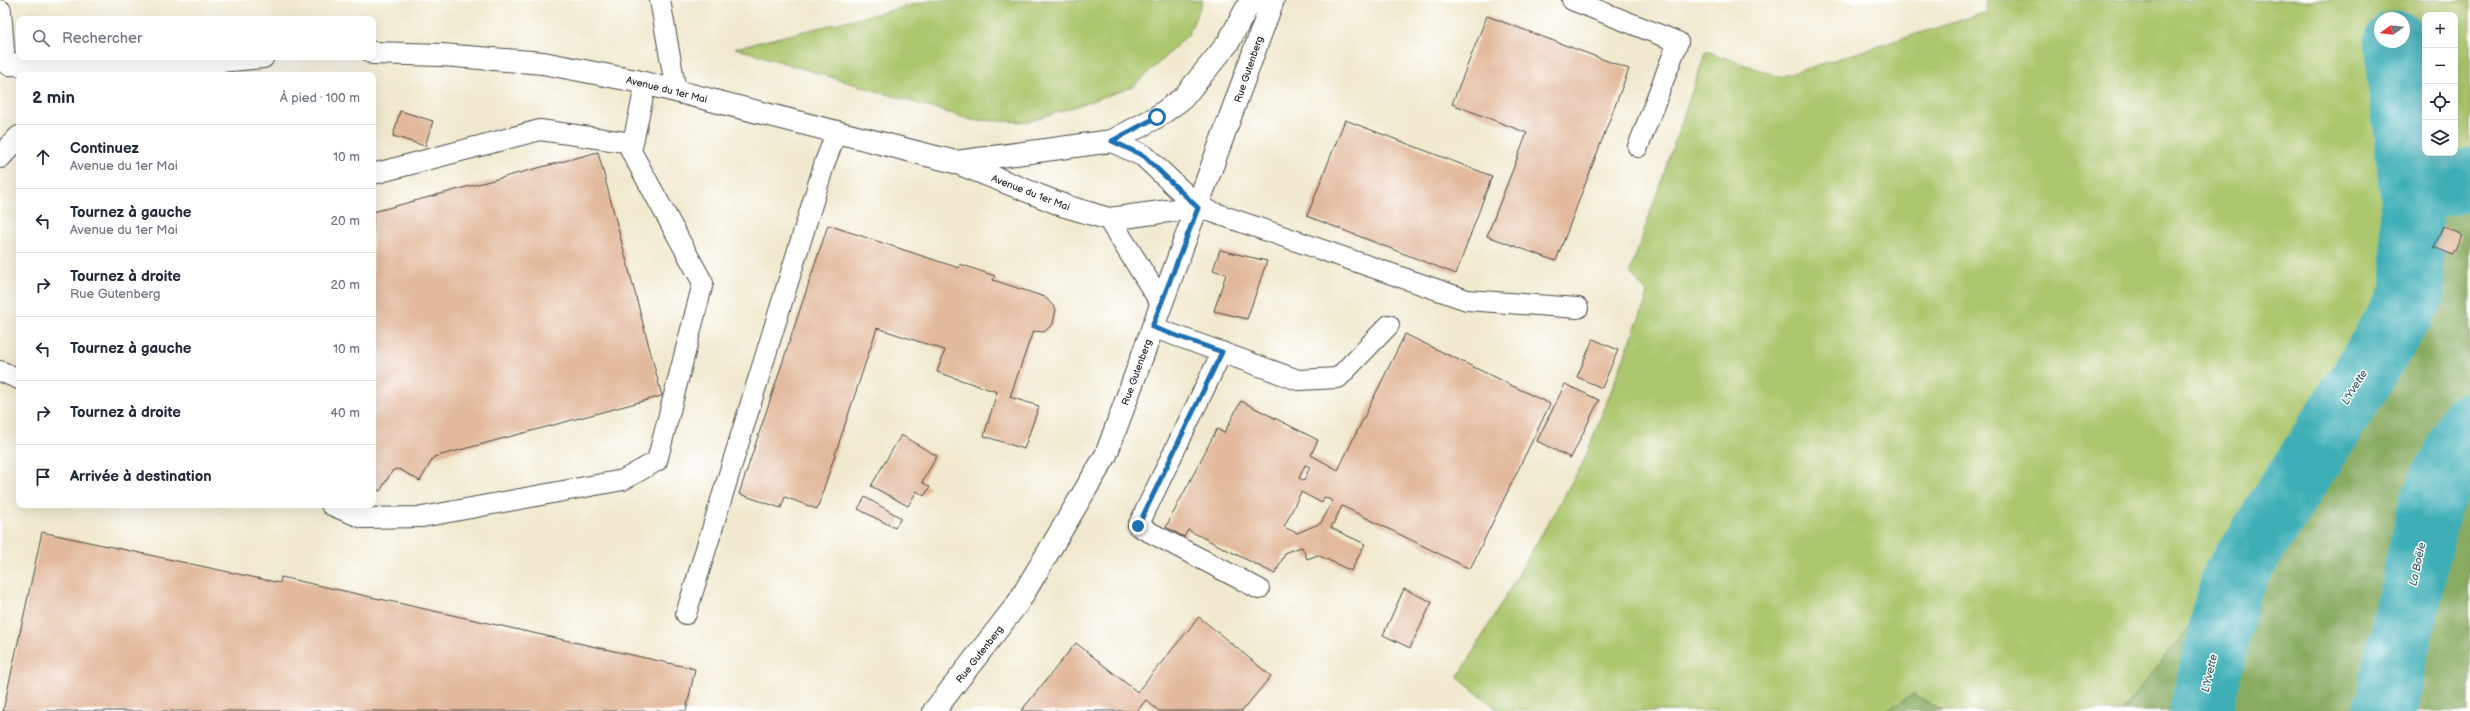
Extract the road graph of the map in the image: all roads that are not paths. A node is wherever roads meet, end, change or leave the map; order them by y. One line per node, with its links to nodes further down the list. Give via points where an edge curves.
1 (660, 0): 11 (lane)
2 (1251, 0): 14 (street, Avenue du 1er Mai, via 1228,43 1183,98 1157,117)
3 (1273, 0): 20 (street, Rue Gutenberg)
4 (1572, 0): 16 (lane, via 1678,42)
5 (0, 11): 8 (street)
6 (376, 53): 10 (street, Avenue du 1er Mai, via 442,55 543,63)
7 (239, 60): 9 (street)
8 (8, 65): 9 (street, via 79,67 130,64)
9 (150, 71)
10 (646, 83): 11 (street, Avenue du 1er Mai); 15 (lane)
11 (676, 91): 12 (street, Avenue du 1er Mai)
12 (837, 131): 18 (street, Avenue du 1er Mai); 31 (lane, via 824,162)
13 (16, 140): 17 (street)
14 (1112, 141): 18 (street, Avenue du 1er Mai); 20 (street, via 1144,156)
15 (632, 143): 19 (lane, via 540,130); 29 (lane, via 631,151 703,283 657,461 623,480 422,517 363,518)
16 (1638, 147)
17 (1, 158)
18 (954, 162): 21 (street, Avenue du 1er Mai, via 1065,206)
19 (376, 173)
20 (1198, 208): 21 (street, Avenue du 1er Mai); 22 (street, Rue Gutenberg); 23 (lane, via 1467,300)
21 (1110, 219): 22 (street)
22 (1161, 302): 25 (street, Rue Gutenberg)
23 (1578, 308)
24 (1389, 325): 26 (lane, via 1338,378 1298,380)
25 (1152, 327): 26 (lane); 32 (street, Rue Gutenberg, via 1106,455 1018,602)
26 (1222, 352): 30 (lane, via 1138,526)
27 (0, 371): 28 (lane)
28 (16, 378)
29 (338, 508)
30 (1259, 589)
31 (686, 614)
32 (934, 711)

